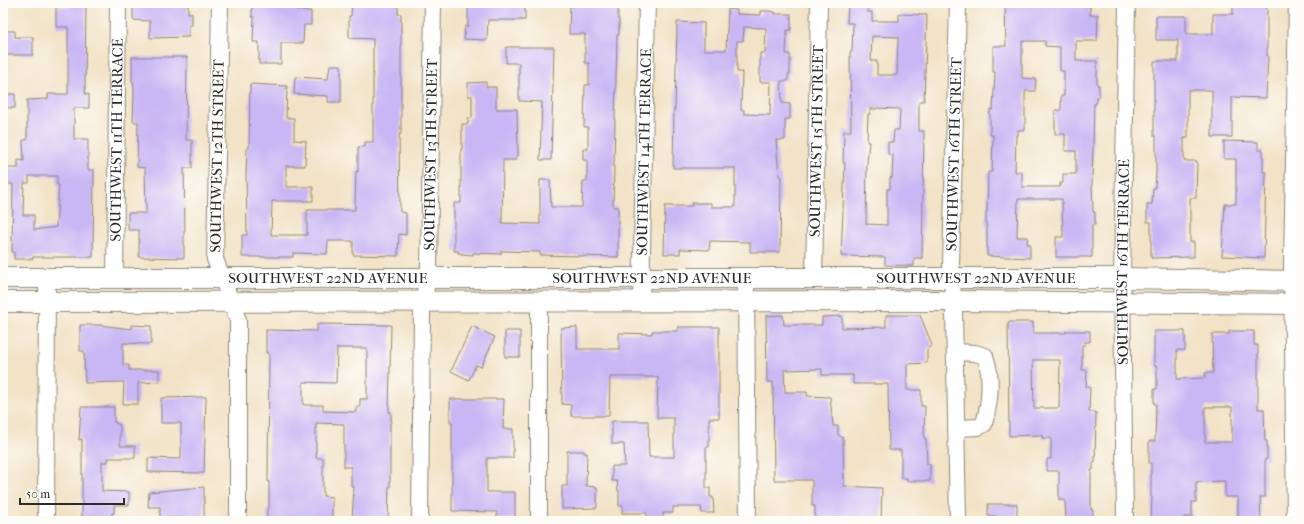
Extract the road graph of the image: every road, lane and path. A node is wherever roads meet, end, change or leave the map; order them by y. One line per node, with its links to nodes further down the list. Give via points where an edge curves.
1 (118, 3): 11 (street, SOUTHWEST 11TH TERRACE)
2 (220, 3): 12 (street, SOUTHWEST 12TH STREET, via 215,260)
3 (433, 3): 13 (street, SOUTHWEST 13TH STREET, via 430,260)
4 (647, 3): 14 (street, SOUTHWEST 14TH TERRACE)
5 (819, 3): 16 (street, SOUTHWEST 15TH STREET)
6 (958, 3): 17 (street, SOUTHWEST 16TH STREET)
7 (1127, 3): 18 (street, SOUTHWEST 16TH TERRACE)
8 (1297, 3): 19 (street)
9 (3, 278): 10 (main road, SOUTHWEST 22ND AVENUE)
10 (48, 278): 11 (main road, SOUTHWEST 22ND AVENUE); 22 (street)
11 (115, 278): 12 (main road, SOUTHWEST 22ND AVENUE)
12 (222, 278): 13 (main road, SOUTHWEST 22ND AVENUE); 23 (street, SOUTHWEST 12TH STREET)
13 (427, 278): 14 (main road, SOUTHWEST 22ND AVENUE); 24 (street, SOUTHWEST 13TH STREET)
14 (642, 278): 15 (main road, SOUTHWEST 22ND AVENUE); 26 (street, SOUTHWEST 14TH TERRACE)
15 (746, 278): 16 (main road, SOUTHWEST 22ND AVENUE); 27 (street)
16 (814, 278): 17 (main road, SOUTHWEST 22ND AVENUE)
17 (951, 278): 18 (main road, SOUTHWEST 22ND AVENUE); 20 (street, SOUTHWEST 16TH STREET)
18 (1122, 278): 19 (main road, SOUTHWEST 22ND AVENUE); 28 (street, SOUTHWEST 16TH TERRACE)
19 (1296, 281): 29 (street)
20 (953, 301): 27 (main road, SOUTHWEST 22ND AVENUE); 28 (main road, SOUTHWEST 22ND AVENUE); 30 (street, SOUTHWEST 16TH STREET)
21 (3, 302): 22 (main road, SOUTHWEST 22ND AVENUE)
22 (47, 302): 23 (main road, SOUTHWEST 22ND AVENUE); 32 (street)
23 (231, 302): 24 (main road, SOUTHWEST 22ND AVENUE); 33 (street, SOUTHWEST 12TH STREET, via 238,320)
24 (423, 302): 25 (main road, SOUTHWEST 22ND AVENUE); 34 (street, SOUTHWEST 13TH STREET)
25 (539, 302): 26 (main road, SOUTHWEST 22ND AVENUE); 35 (street)
26 (641, 302): 27 (main road, SOUTHWEST 22ND AVENUE)
27 (746, 302): 36 (street)
28 (1122, 302): 29 (main road, SOUTHWEST 22ND AVENUE); 38 (street, SOUTHWEST 16TH TERRACE)
29 (1297, 304): 39 (street)
30 (955, 352): 31 (street, SOUTHWEST 16TH STREET); 31 (street, via 985,356 990,390 984,424 978,427)
31 (956, 428): 37 (street, SOUTHWEST 16TH STREET)
32 (46, 521)
33 (238, 521)
34 (420, 521)
35 (539, 521)
36 (748, 521)
37 (958, 521)
38 (1125, 521)
39 (1295, 521)

